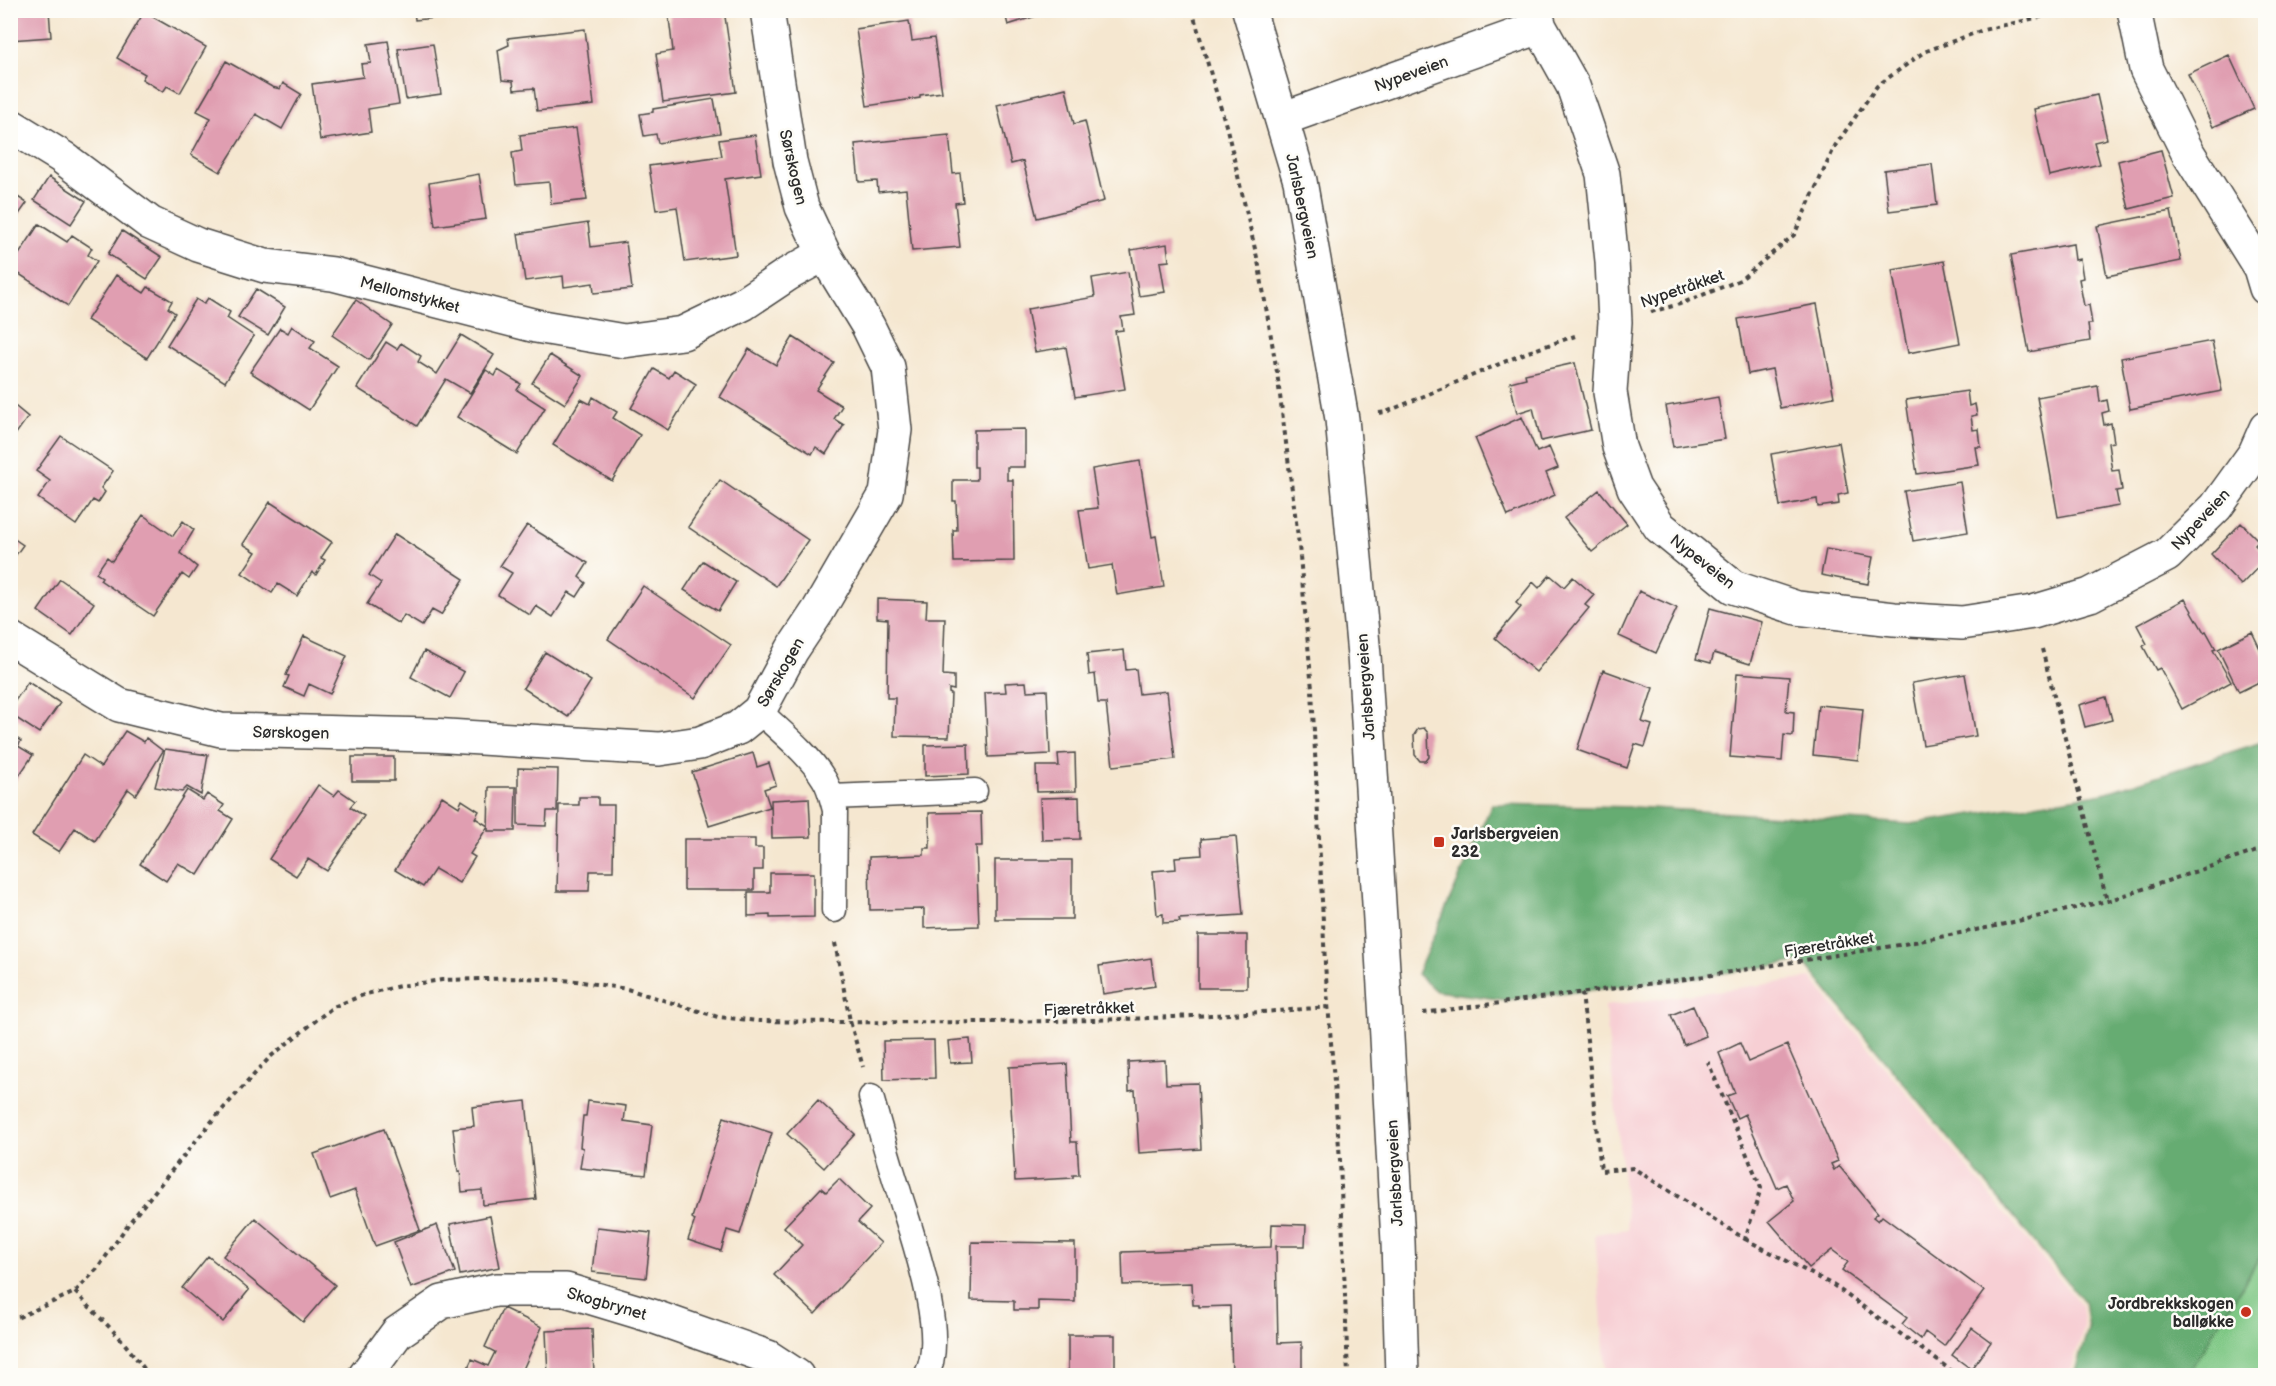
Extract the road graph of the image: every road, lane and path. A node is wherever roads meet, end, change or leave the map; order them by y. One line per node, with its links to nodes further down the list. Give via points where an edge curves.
1 (767, 10): 9 (street, Sørskogen, via 790,161 802,207)
2 (1192, 10): 23 (path, via 1243,191 1277,372 1312,689)
3 (1249, 10): 7 (street, Jarlsbergveien)
4 (2071, 10): 11 (path, Nypetråkket, via 1983,30 1924,52 1877,86 1835,146 1794,235 1740,280 1680,304)
5 (2134, 10): 10 (street, via 2146,69 2188,153 2260,268)
6 (1537, 19): 7 (street, Nypeveien); 11 (street, Nypeveien, via 1573,86 1602,174)
7 (1282, 119): 12 (street, Jarlsbergveien, via 1300,181)
8 (10, 125): 9 (street, Mellomstykket, via 62,157 150,223 198,245 265,266 333,274 536,326 624,341 683,333 743,304)
9 (824, 254): 16 (street, Sørskogen, via 888,367 895,430 886,494)
10 (2265, 288)
11 (1615, 322): 12 (path, Nypetråkket, via 1528,352 1386,412); 14 (street, Nypeveien, via 1610,392 1619,447 1634,488 1660,527 1733,587 1797,608 1894,619 1962,622)
12 (1342, 419): 24 (street, Jarlsbergveien, via 1364,655)
13 (2265, 428): 14 (street, Nypeveien, via 2255,453 2216,507 2167,555 2090,594)
14 (2033, 612): 20 (path)
15 (10, 638): 16 (street, Sørskogen, via 119,705 221,730 431,735 659,749 700,743 738,728)
16 (759, 711): 18 (lane, via 796,746 824,779)
17 (975, 791): 18 (lane)
18 (832, 797): 21 (lane)
19 (2265, 848): 20 (path, Fjæretråkket)
20 (2107, 901): 22 (path, Fjæretråkket, via 1889,947)
21 (834, 910): 25 (path, via 835,941)
22 (1582, 993): 24 (path, Fjæretråkket); 28 (path, via 1601,1171 1633,1168)
23 (1328, 1007): 25 (path, Fjæretråkket, via 1225,1016); 36 (path, via 1341,1160)
24 (1386, 1019): 37 (street, Jarlsbergveien)
25 (850, 1021): 27 (path); 29 (path, Fjæretråkket, via 718,1017 627,989 525,978 442,980 366,994 333,1007 270,1057 212,1121)
26 (1708, 1062): 28 (path, via 1761,1188)
27 (871, 1097): 35 (lane, via 925,1281 933,1346 932,1365)
28 (1745, 1239): 31 (path, via 1833,1286)
29 (75, 1292): 30 (path); 32 (path, via 121,1339)
30 (10, 1321)
31 (1952, 1371)
32 (150, 1376)
33 (365, 1376): 34 (street, Skogbrynet, via 397,1333 442,1302 496,1290 566,1290 768,1357)
34 (797, 1376)
35 (926, 1376)
36 (1348, 1376)
37 (1402, 1376)

